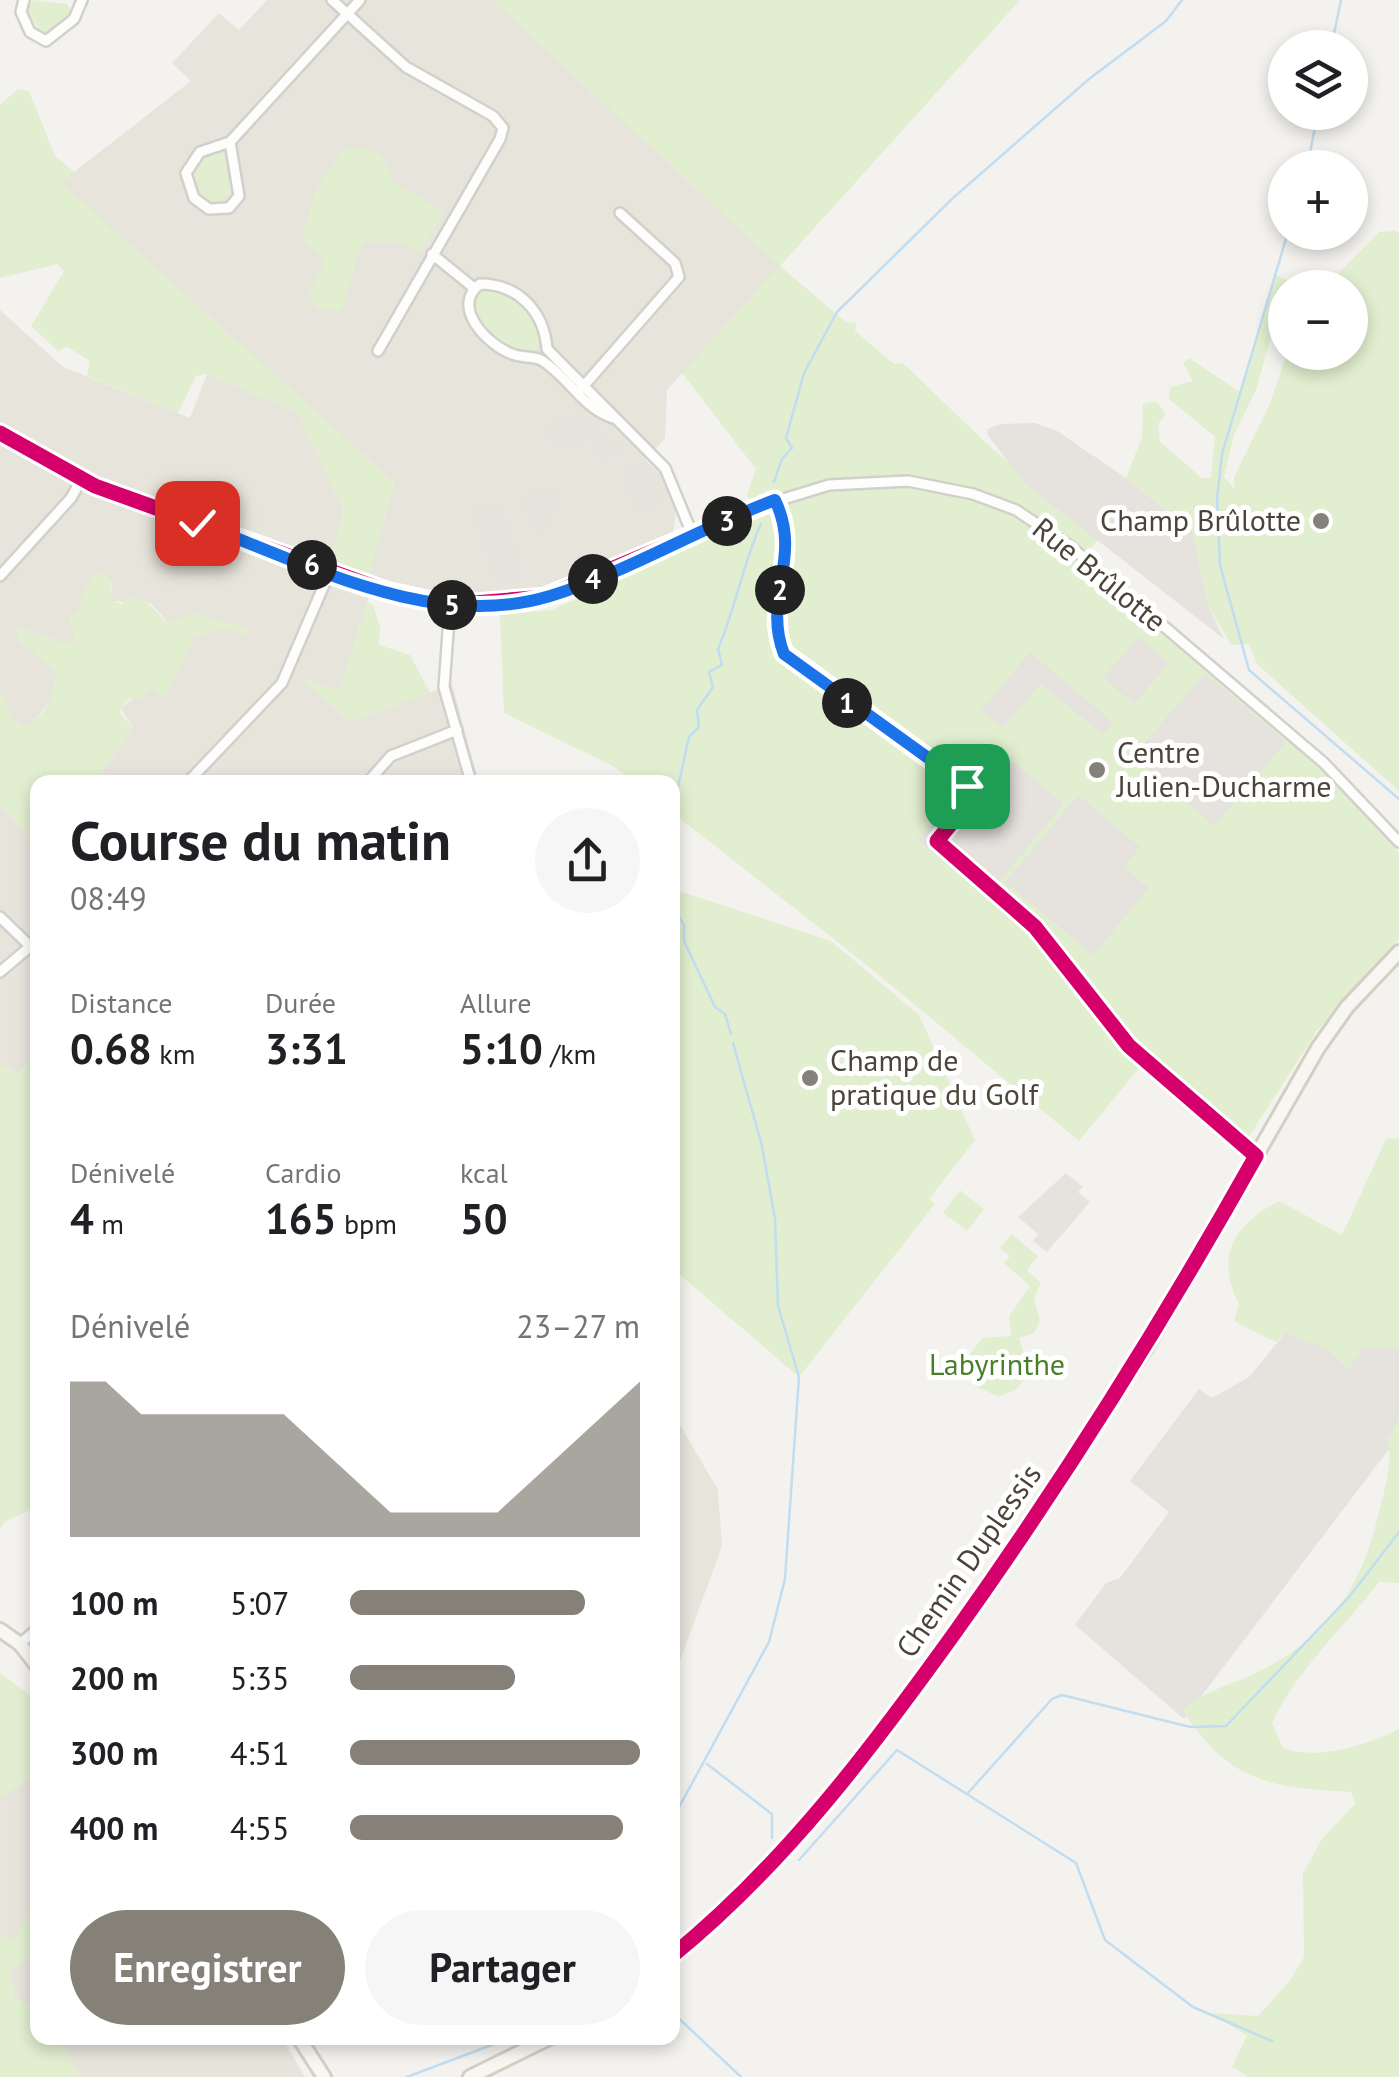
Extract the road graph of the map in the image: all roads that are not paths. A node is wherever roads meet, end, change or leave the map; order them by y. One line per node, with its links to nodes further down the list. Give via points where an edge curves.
1 (24, 0): 2 (street, via 21,12 30,32 46,41 74,20)
2 (82, 0)
3 (332, 0): 5 (street)
4 (360, 0): 5 (street)
5 (346, 15): 6 (street); 8 (street, via 406,67 494,116 502,128)
6 (230, 142): 6 (street, via 200,152 186,173 194,198 208,209 229,208 238,196)
7 (620, 214): 13 (street, via 675,263 678,277)
8 (432, 254): 9 (street); 11 (street)
9 (474, 288): 10 (street, via 504,286 522,298 539,317); 12 (street, via 472,319 489,341 513,355)
10 (548, 349): 12 (street); 13 (street)
11 (378, 351)
12 (538, 358): 13 (street)
13 (581, 389): 16 (street, via 598,414 613,418 664,468)
14 (0, 434): 15 (street, Rue Brûlotte)
15 (81, 480): 17 (street, Rue Brûlotte); 18 (street)
16 (693, 536): 19 (street, Rue Brûlotte, via 545,597); 24 (street, Rue Brûlotte, via 792,494 847,483 928,484 1016,510 1070,546 1324,763)
17 (330, 572): 19 (street, Rue Brûlotte); 21 (street, via 282,683)
18 (0, 576)
19 (450, 605): 20 (street, via 444,679)
20 (457, 730): 22 (street, via 391,756); 23 (street)
21 (195, 775)
22 (374, 775)
23 (469, 775)
24 (1399, 842)
25 (0, 918): 26 (street)
26 (30, 940)
27 (30, 946): 29 (street)
28 (1399, 952): 34 (street, Chemin Duplessis, via 1325,1038 1129,1375 897,1713 785,1849)
29 (0, 972)
30 (0, 1630): 32 (street)
31 (30, 1635): 32 (street)
32 (20, 1644): 33 (street)
33 (30, 1657)
34 (680, 1949)
35 (303, 2045): 37 (street)
36 (535, 2045): 38 (street)
37 (324, 2077)
38 (470, 2077)

